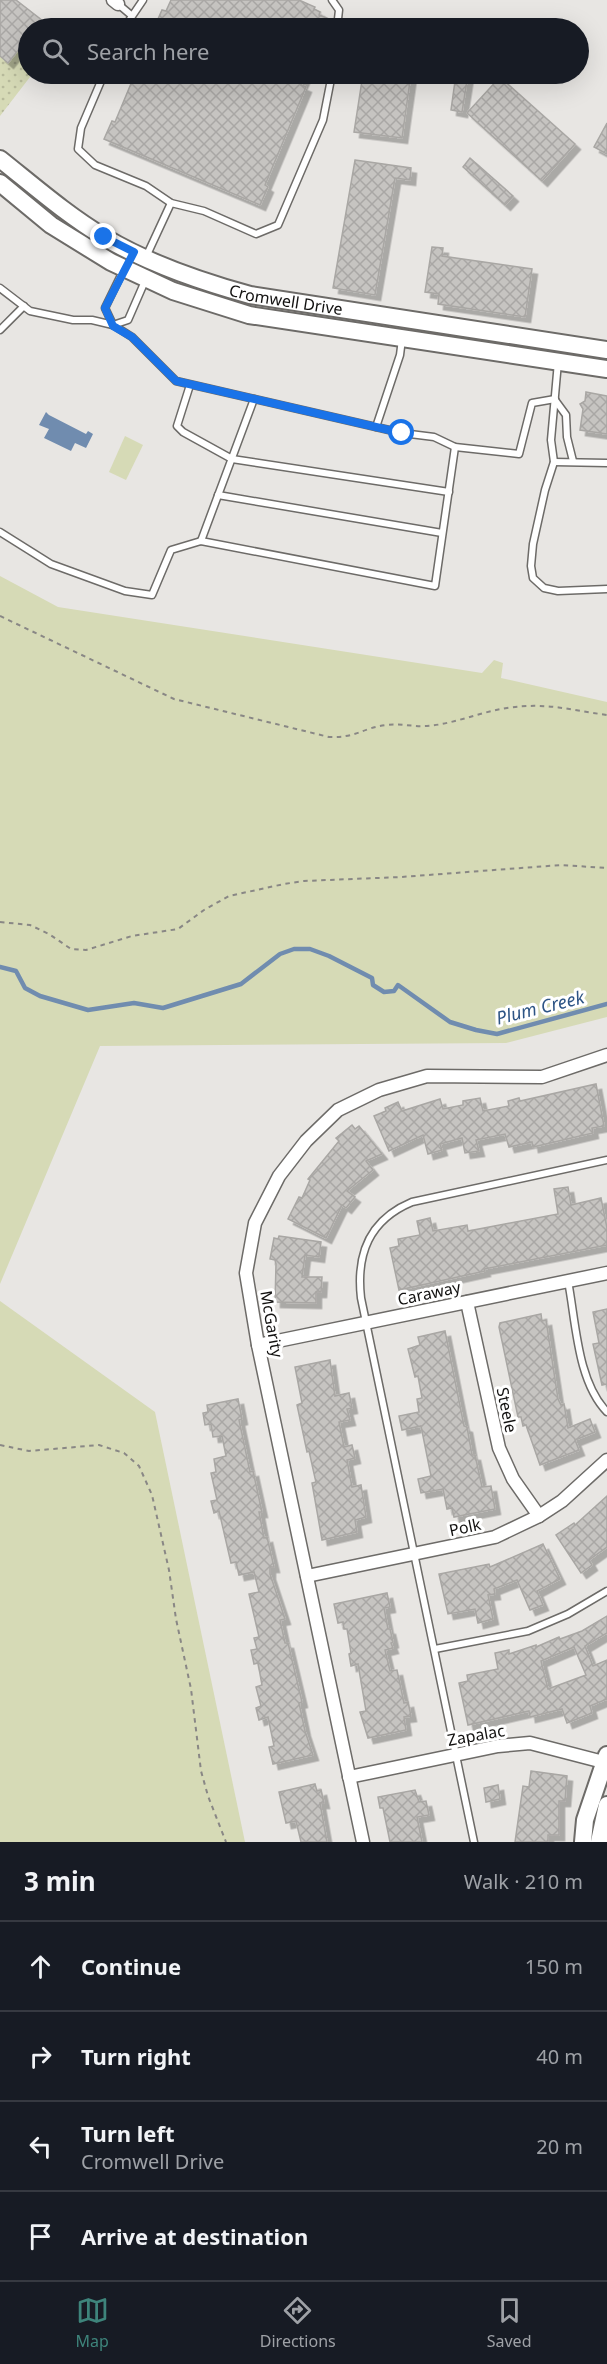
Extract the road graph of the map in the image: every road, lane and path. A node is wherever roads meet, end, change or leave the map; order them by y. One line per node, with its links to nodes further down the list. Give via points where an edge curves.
1 (143, 0): 4 (lane)
2 (332, 0): 6 (lane, via 339,10)
3 (116, 2): 4 (lane)
4 (131, 15): 5 (lane)
5 (129, 18)
6 (338, 18)
7 (100, 84): 11 (lane, via 81,128 78,148 95,165 146,186)
8 (331, 84): 11 (lane, via 323,120 278,225 256,234 204,211)
9 (0, 159): 12 (street, Cromwell Drive, via 104,237)
10 (0, 183): 13 (street, Cromwell Drive, via 51,225)
11 (171, 203): 12 (lane)
12 (145, 257): 13 (lane); 14 (lane); 20 (street, Cromwell Drive, via 174,272 250,295)
13 (125, 268): 14 (street, Cromwell Drive); 17 (lane, via 105,308)
14 (146, 278): 17 (lane, via 128,320); 19 (street, Cromwell Drive, via 173,291 249,315)
15 (0, 288): 16 (lane)
16 (24, 306): 17 (lane); 18 (lane)
17 (113, 326): 23 (lane, via 132,337 176,381)
18 (0, 330)
19 (402, 338): 21 (street, Cromwell Drive); 26 (lane)
20 (607, 350)
21 (558, 362): 22 (street, Cromwell Drive); 25 (lane)
22 (607, 369)
23 (190, 385): 24 (lane); 30 (lane, via 177,426)
24 (254, 399): 26 (lane); 30 (lane)
25 (555, 399): 27 (lane, via 566,415); 28 (lane); 29 (lane, via 532,403 519,454)
26 (376, 427): 29 (lane, via 434,437)
27 (567, 428): 28 (lane); 31 (lane)
28 (552, 430): 32 (lane)
29 (455, 447): 34 (lane)
30 (232, 459): 34 (lane); 35 (lane)
31 (573, 461): 32 (lane); 33 (lane)
32 (554, 462): 39 (lane, via 533,544 533,578 544,588 558,591)
33 (607, 463)
34 (449, 492): 37 (lane)
35 (218, 495): 37 (lane); 38 (lane)
36 (0, 532): 38 (lane, via 51,564 125,591 152,595 171,550)
37 (442, 533): 38 (lane, via 435,586)
38 (201, 541)
39 (607, 589)
40 (0, 616): 41 (path, via 174,699 329,737 359,735 388,724 427,726 524,706 568,707)
41 (607, 715)
42 (607, 868): 43 (path, via 561,865 284,884 229,896 177,928 86,950 71,949 30,925)
43 (0, 922)
44 (607, 1055): 50 (street, McGarity, via 542,1077 428,1076 379,1090 338,1110 306,1141 286,1168 255,1223 246,1273)
45 (607, 1160): 49 (lane, via 430,1197 400,1207 376,1229 360,1263 358,1275)
46 (607, 1273): 47 (street, Caraway)
47 (568, 1281): 48 (street, Caraway); 51 (lane, via 589,1386)
48 (467, 1302): 49 (street, Caraway); 54 (street, Steele, via 499,1448 513,1479)
49 (367, 1323): 50 (street, Caraway); 55 (lane)
50 (258, 1345): 56 (street, McGarity)
51 (607, 1412)
52 (0, 1445): 63 (path, via 29,1451 99,1445 124,1453 139,1466 152,1495 167,1560 191,1689 201,1771)
53 (607, 1460): 54 (street, Polk, via 562,1501)
54 (538, 1516): 55 (street, Polk, via 495,1537)
55 (415, 1554): 56 (street, Polk); 58 (lane)
56 (307, 1576): 61 (street, McGarity)
57 (607, 1591): 58 (lane, via 568,1614 528,1630)
58 (435, 1650): 59 (lane)
59 (456, 1755): 60 (street, Zapalac, via 530,1743); 61 (street, Zapalac); 65 (lane)
60 (606, 1760): 62 (street)
61 (349, 1777): 64 (street, McGarity)
62 (601, 1795): 66 (street, via 585,1820); 67 (street)
63 (226, 1842)
64 (363, 1842)
65 (474, 1842)
66 (583, 1842)
67 (599, 1842)

